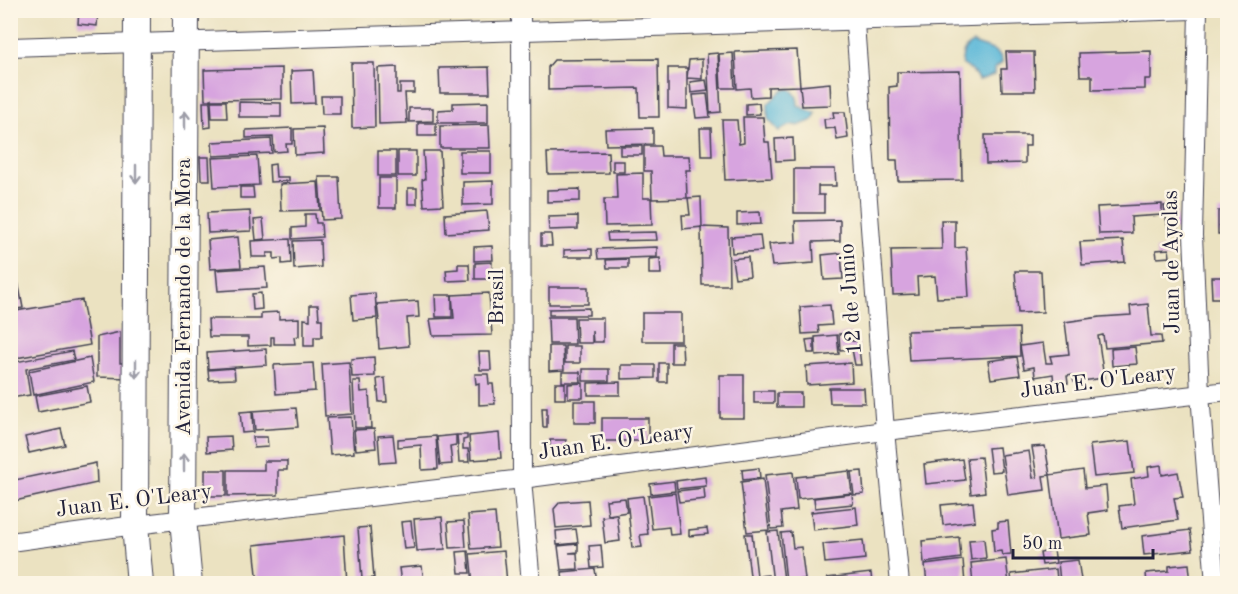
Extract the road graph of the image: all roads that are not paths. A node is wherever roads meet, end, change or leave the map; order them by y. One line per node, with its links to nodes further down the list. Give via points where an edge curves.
1 (137, 10): 8 (main road)
2 (186, 10): 7 (main road, Avenida Fernando de la Mora)
3 (521, 10): 6 (street, Brasil)
4 (1196, 10): 5 (street); 11 (street, Juan de Ayolas, via 1193,235)
5 (854, 15): 6 (street); 12 (street, 12 de Junio)
6 (520, 32): 7 (street); 13 (street, Brasil)
7 (185, 42): 8 (street); 14 (main road, Avenida Fernando de la Mora, one-way to 7)
8 (137, 43): 9 (street); 15 (main road, one-way to 15)
9 (10, 47)
10 (1227, 391): 11 (street, Juan E. O'Leary)
11 (1200, 394): 12 (street, Juan E. O'Leary); 21 (street, Juan de Ayolas)
12 (885, 431): 13 (street, Juan E. O'Leary); 20 (street, 12 de Junio)
13 (522, 479): 14 (street, Juan E. O'Leary); 19 (street, Brasil)
14 (183, 519): 15 (street, Juan E. O'Leary); 18 (main road, Avenida Fernando de la Mora)
15 (135, 525): 16 (street, Juan E. O'Leary); 17 (main road)
16 (10, 542)
17 (140, 584)
18 (189, 584)
19 (531, 584)
20 (900, 584)
21 (1215, 584)

